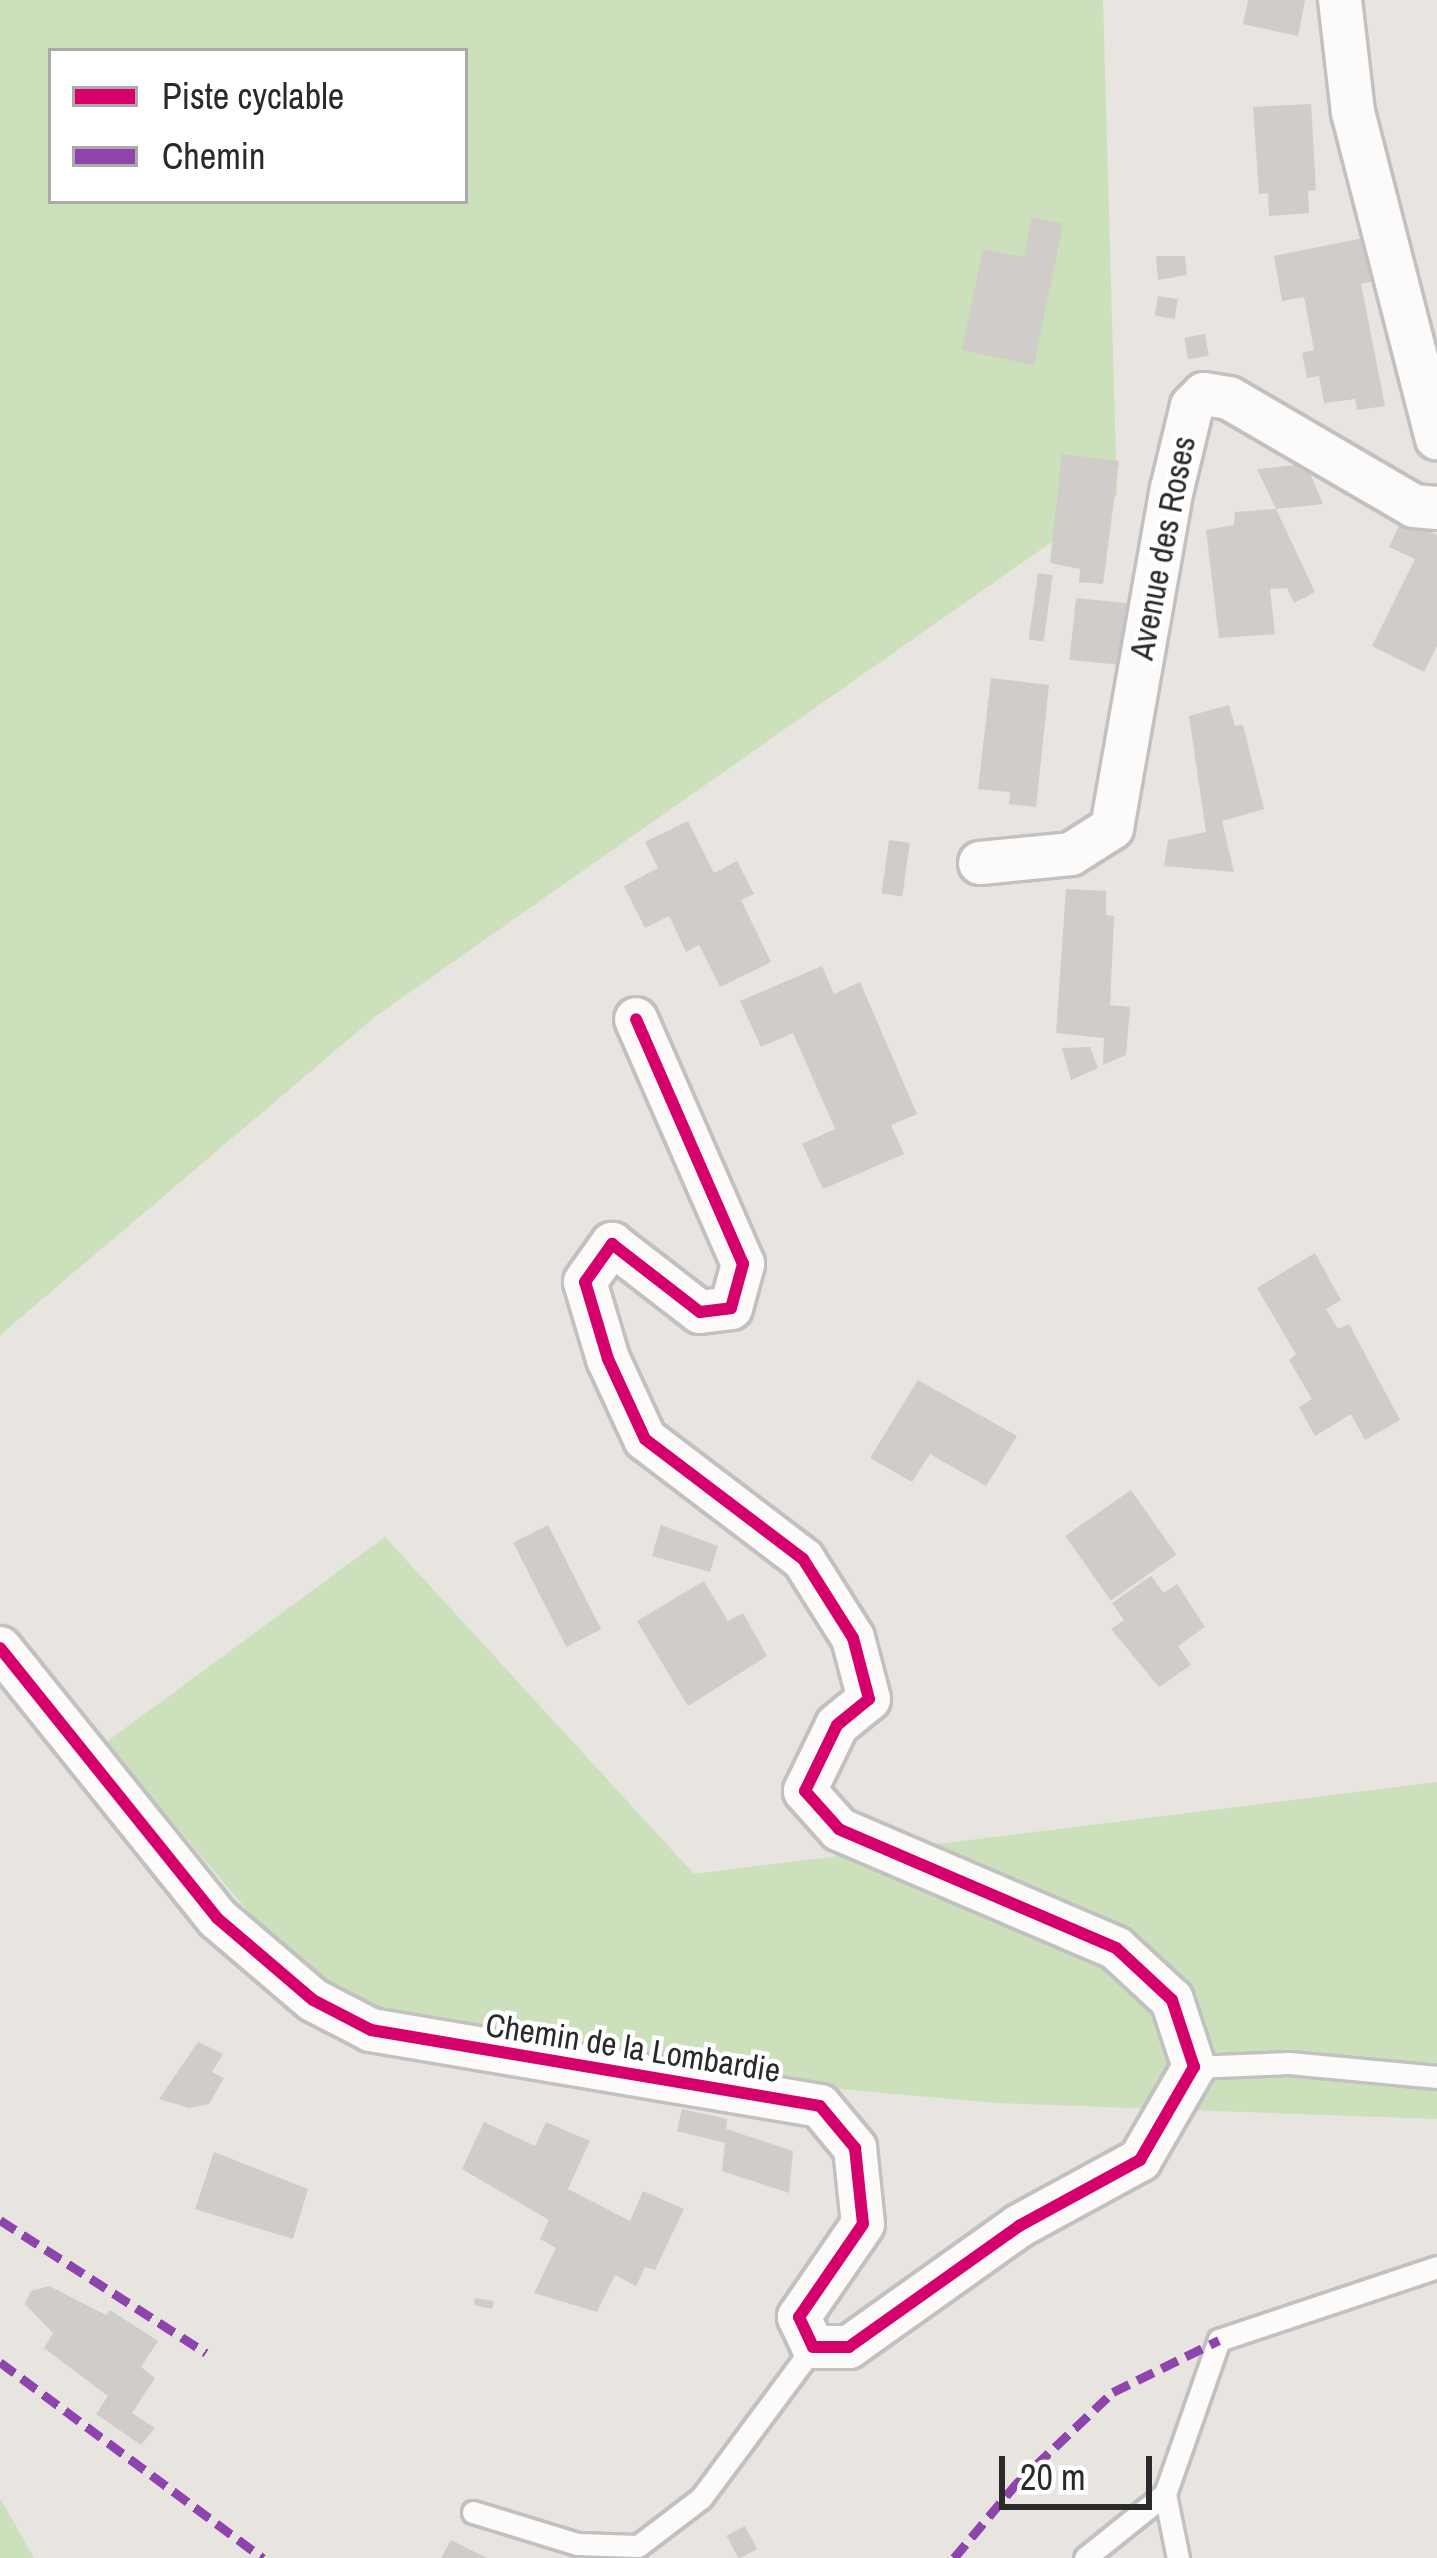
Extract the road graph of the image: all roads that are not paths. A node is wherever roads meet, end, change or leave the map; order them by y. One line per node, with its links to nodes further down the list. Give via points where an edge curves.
1 (1340, 0): 2 (street, via 1353,112)
2 (1437, 438)
3 (1437, 508): 4 (street, Avenue des Roses, via 1414,506 1229,398 1204,394 1192,406 1172,489 1112,828 1072,854)
4 (980, 862)
5 (636, 1019): 7 (street, via 743,1264 731,1308 700,1312 612,1244 586,1282 608,1359 645,1438 803,1559 853,1638 869,1699 836,1725 805,1791 839,1829 1116,1948 1172,2000)
6 (0, 1648): 10 (street, Chemin de la Lombardie, via 40,1688 217,1918 313,2000 394,2034 820,2106 855,2148 863,2224 799,2317)
7 (1194, 2067): 8 (lane, via 1288,2062); 10 (street, via 1140,2160 1019,2226 849,2347)
8 (1437, 2077)
9 (1437, 2267): 11 (lane, via 1220,2340)
10 (813, 2347): 12 (lane, via 701,2498 638,2546 577,2544)
11 (1165, 2494): 13 (lane); 14 (lane)
12 (472, 2512)
13 (1085, 2558)
14 (1178, 2558)

